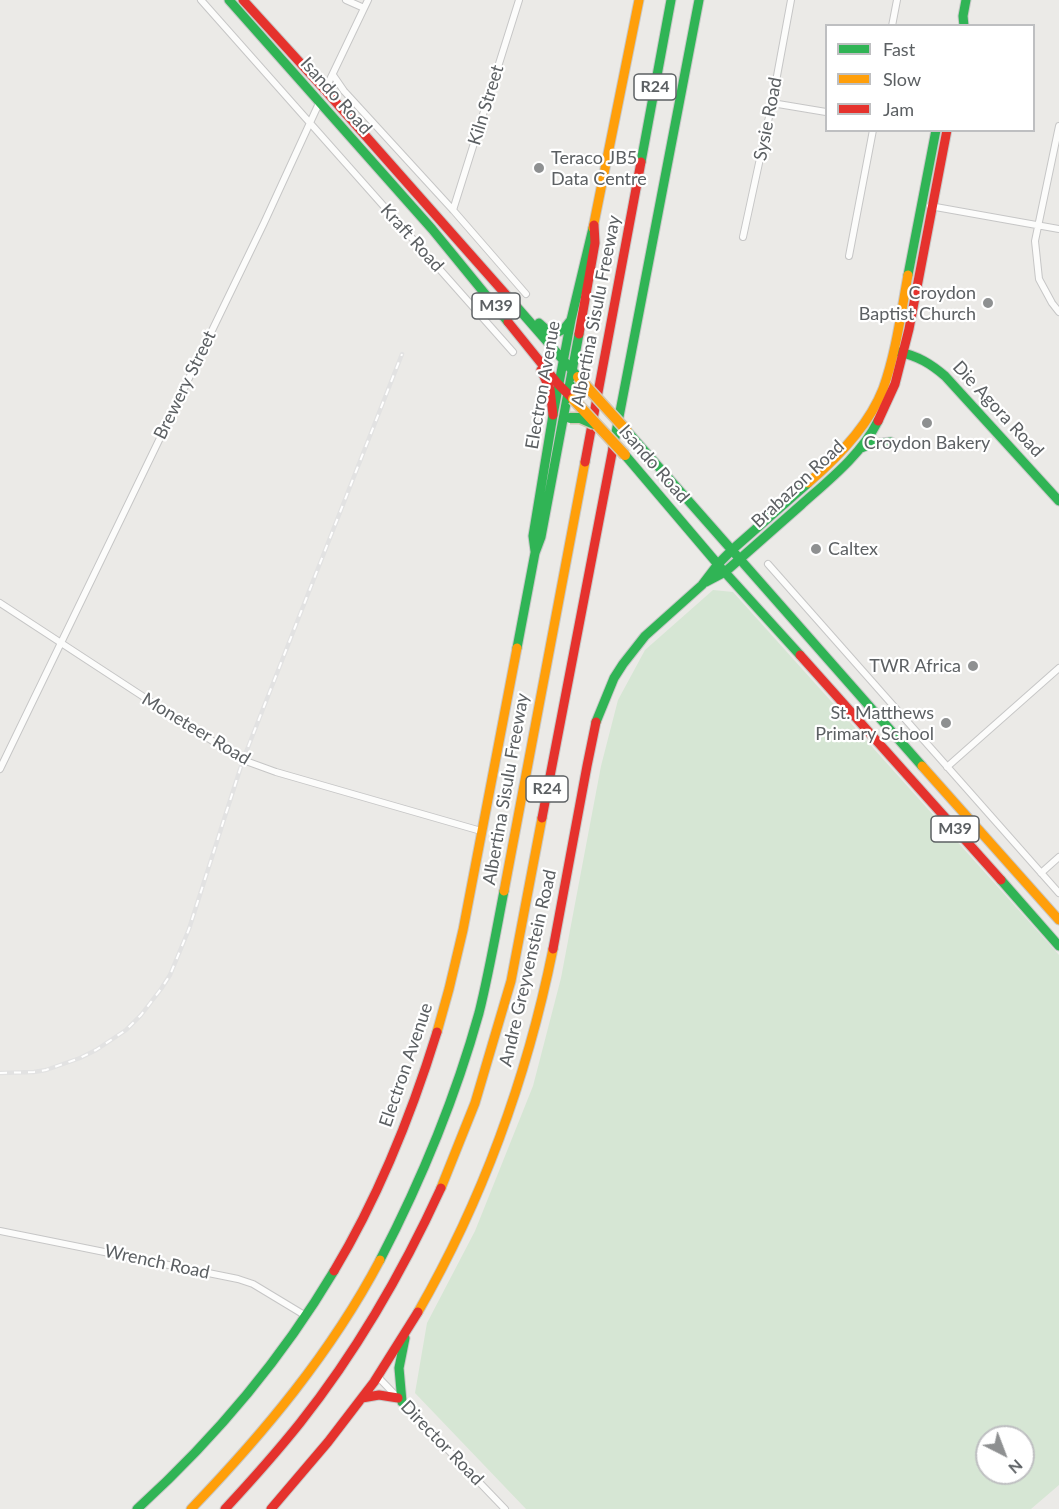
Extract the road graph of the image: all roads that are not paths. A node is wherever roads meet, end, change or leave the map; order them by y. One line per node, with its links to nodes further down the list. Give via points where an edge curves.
1 (201, 0): 21 (street, Isando Road)
2 (229, 0): 18 (main road, Isando Road / M39)
3 (243, 0): 17 (main road, Isando Road / M39)
4 (346, 0): 13 (street)
5 (368, 0): 13 (street, Brewery Street)
6 (519, 0): 28 (street, Kiln Street)
7 (639, 0): 29 (main road, Electron Avenue)
8 (671, 0): 73 (main road, Albertina Sisulu Freeway / R24, via 475,1028 447,1112 411,1197 341,1326 271,1421)
9 (699, 0): 74 (main road, R24, via 511,981 492,1050 453,1160 395,1281 334,1379 289,1438)
10 (791, 0): 19 (street, Sysie Road)
11 (897, 0): 15 (street)
12 (966, 0): 14 (main road)
13 (364, 8): 16 (street, Brewery Street)
14 (962, 22)
15 (892, 24)
16 (333, 75): 17 (street, Brewery Street); 28 (street)
17 (325, 90): 18 (street, Brewery Street); 36 (main road, Isando Road / M39)
18 (320, 103): 21 (street, Brewery Street); 39 (main road, Isando Road / M39, via 432,229)
19 (772, 103): 20 (street); 32 (street, Sysie Road)
20 (825, 112)
21 (310, 124): 40 (street, Kraft Road); 56 (street, Brewery Street)
22 (1059, 126): 30 (street)
23 (873, 132): 34 (street)
24 (943, 132): 26 (main road, Brabazon Road)
25 (943, 132): 27 (main road, Brabazon Road)
26 (921, 205): 27 (street); 33 (main road, Brabazon Road)
27 (933, 207): 30 (street); 33 (main road, Brabazon Road)
28 (453, 210): 35 (street)
29 (594, 225): 38 (main road, Electron Avenue); 43 (main road, Electron Avenue, via 595,243)
30 (1038, 225): 31 (street); 37 (street, via 1038,275)
31 (1059, 229)
32 (743, 237)
33 (919, 251): 41 (main road, Brabazon Road)
34 (849, 256)
35 (526, 294)
36 (520, 309): 38 (main road, via 554,334 563,331); 42 (main road, Isando Road / M39)
37 (1059, 312)
38 (571, 320): 42 (main road, Electron Avenue)
39 (531, 351): 44 (main road, Isando Road / M39); 46 (main road)
40 (513, 352)
41 (899, 352): 49 (main road, Brabazon Road, via 895,384 887,404); 50 (main road, Die Agora Road, via 920,357 945,376); 51 (main road, Brabazon Road, via 882,391 854,437 823,470)
42 (564, 361): 43 (main road, Isando Road / M39); 44 (main road, Electron Avenue)
43 (575, 374): 45 (main road, Electron Avenue); 51 (main road, Isando Road / M39, bridge)
44 (558, 384): 45 (main road, Isando Road / M39); 46 (main road, Electron Avenue)
45 (571, 396): 46 (main road, Electron Avenue); 47 (main road, Isando Road / M39, bridge)
46 (562, 418): 47 (main road, bridge, via 580,418); 60 (main road, Electron Avenue, via 533,536 535,553)
47 (599, 427): 54 (main road, Isando Road / M39, bridge)
48 (891, 442): 49 (main road)
49 (858, 450): 52 (main road, Brabazon Road)
50 (1059, 501)
51 (733, 549): 52 (main road, Isando Road / M39); 54 (main road, Brabazon Road)
52 (741, 558): 54 (main road, Brabazon Road); 64 (main road, Isando Road / M39)
53 (768, 564): 58 (street)
54 (721, 568): 65 (main road, Isando Road / M39); 68 (main road, Andre Greyvenstein Road, via 634,649 614,678 602,706 545,984 517,1089 467,1217)
55 (0, 603): 56 (street, Moneteer Road)
56 (61, 644): 59 (street, Brewery Street); 60 (street, Moneteer Road, via 243,760)
57 (1059, 668): 58 (street)
58 (947, 767): 62 (street)
59 (0, 769)
60 (482, 831): 67 (main road, Electron Avenue, via 453,975 413,1102 392,1158 356,1232)
61 (1059, 857): 62 (street)
62 (1041, 873): 63 (street)
63 (1059, 893)
64 (1059, 921)
65 (1059, 946)
66 (0, 1231): 67 (street, Wrench Road, via 238,1279)
67 (306, 1317): 72 (main road, Electron Avenue, via 235,1408)
68 (407, 1330): 69 (main road, Andre Greyvenstein Road); 71 (main road, via 399,1368)
69 (378, 1377): 70 (main road, Andre Greyvenstein Road); 71 (street, Director Road)
70 (362, 1398): 71 (main road, via 380,1395); 75 (main road, Andre Greyvenstein Road)
71 (400, 1400): 76 (street, Director Road)
72 (137, 1509)
73 (191, 1509)
74 (225, 1509)
75 (271, 1509)
76 (505, 1509)

